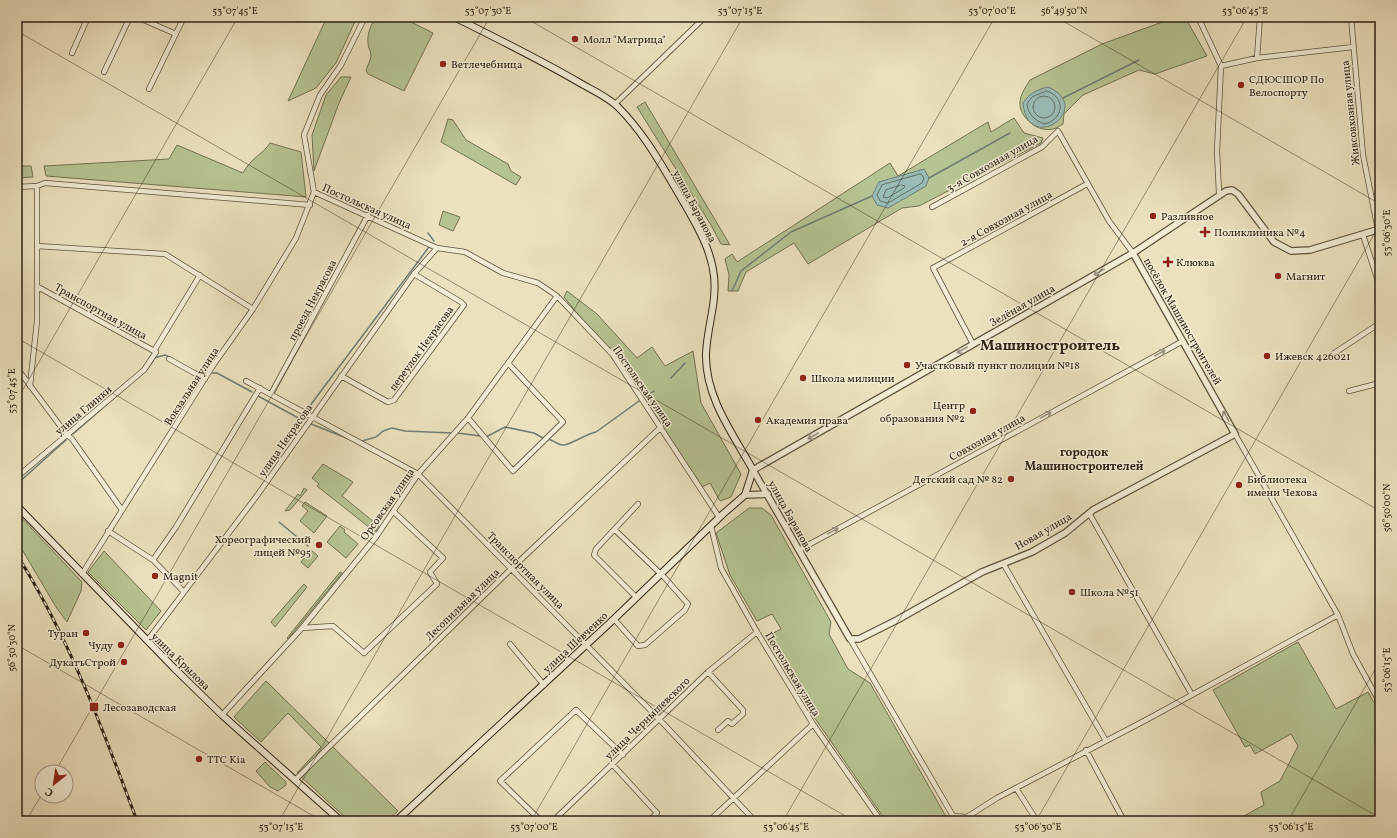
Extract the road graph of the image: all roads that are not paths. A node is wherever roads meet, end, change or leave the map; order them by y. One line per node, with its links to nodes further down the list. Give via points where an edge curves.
1 (88, 17): 13 (street)
2 (130, 17): 16 (street)
3 (137, 17): 11 (street)
4 (184, 17): 11 (street)
5 (365, 17): 22 (street, via 341,65 320,95 304,135)
6 (454, 17): 18 (main road, улица Баранова, via 536,58)
7 (705, 17): 18 (street)
8 (1198, 17): 15 (street)
9 (1260, 17): 14 (street)
10 (1351, 17): 12 (street, Живсовхозная улица)
11 (176, 34): 17 (street)
12 (1353, 47): 14 (street); 27 (street, Живсовхозная улица, via 1362,155)
13 (72, 53)
14 (1257, 58): 15 (street)
15 (1221, 66): 23 (street, via 1217,151)
16 (104, 72)
17 (149, 89)
18 (615, 104): 59 (main road, улица Баранова, via 648,142 706,245 712,265 715,295 708,326 706,355 710,382 720,412)
19 (1087, 184): 25 (street, 3-я Совхозная улица, via 1058,131 1042,147); 31 (street); 40 (street, 2-я Совхозная улица, via 933,268)
20 (17, 186): 21 (street, Постольская улица)
21 (37, 186): 24 (street, Постольская улица, via 46,183); 29 (street)
22 (314, 192): 24 (street, Вокзальная улица); 26 (street, Постольская улица)
23 (1219, 193): 28 (street, Живсовхозная улица, via 1232,190 1238,194 1274,242 1286,249 1310,250); 31 (street)
24 (310, 205): 37 (street, Вокзальная улица, via 296,238)
25 (932, 207)
26 (368, 215): 30 (street, Постольская улица); 53 (street, проезд Некрасова)
27 (1379, 230): 28 (street, Живсовхозная улица)
28 (1363, 235): 35 (street)
29 (37, 246): 33 (street, via 165,254); 34 (street)
30 (436, 248): 32 (street, улица Некрасова); 36 (street, Постольская улица, via 465,252 503,273 538,283)
31 (1133, 252): 39 (street, посёлок Машиностроителей); 40 (street, Зелёная улица, one-way to 40)
32 (414, 274): 46 (street, улица Некрасова); 46 (street, переулок Некрасова, via 464,305 394,400 388,402)
33 (200, 275): 37 (street); 41 (street, улица Глинки)
34 (38, 287): 41 (street, Транспортная улица); 50 (street)
35 (1380, 287)
36 (557, 296): 44 (street, Орсовская улица); 56 (street, Постольская улица, via 612,355)
37 (253, 309): 47 (street, Вокзальная улица)
38 (1380, 323): 42 (street)
39 (1183, 341): 57 (street, посёлок Машиностроителей, one-way to 39); 73 (street, Совхозная улица, one-way to 39)
40 (973, 344): 59 (street, Зелёная улица, one-way to 59)
41 (155, 351): 58 (street, улица Глинки, via 144,370)
42 (1333, 354)
43 (168, 359): 47 (street)
44 (508, 363): 55 (street, Орсовская улица); 55 (street, via 563,422 513,471)
45 (17, 368): 50 (street)
46 (341, 376): 54 (street, улица Некрасова)
47 (205, 379): 66 (street, Вокзальная улица)
48 (246, 381): 51 (street, Транспортная улица)
49 (1380, 383): 52 (street)
50 (30, 386): 58 (street)
51 (260, 388): 53 (street, Транспортная улица); 74 (street, via 176,527)
52 (1349, 391)
53 (271, 394): 54 (street, Транспортная улица)
54 (312, 415): 60 (street, Транспортная улица); 79 (street, улица Некрасова, via 256,497)
55 (468, 418): 60 (street, Орсовская улица)
56 (661, 427): 69 (street, Постольская улица); 76 (street, Лесопильная улица)
57 (1235, 434): 68 (street, Новая улица); 81 (street)
58 (67, 435): 61 (street, улица Глинки); 66 (street, via 72,438)
59 (754, 470): 62 (street, улица Баранова); 63 (main road, улица Шевченко)
60 (418, 474): 67 (street, Орсовская улица); 76 (street, Транспортная улица)
61 (17, 477)
62 (768, 494): 63 (street); 73 (street, улица Баранова)
63 (745, 495): 69 (main road, улица Шевченко)
64 (638, 504): 71 (street)
65 (17, 506): 77 (main road, улица Крылова)
66 (122, 510): 72 (street, Вокзальная улица)
67 (394, 512): 83 (street, Орсовская улица); 83 (street, via 443,558 430,572 437,584 364,654 333,626)
68 (1089, 514): 75 (street, Новая улица, via 1065,533 1032,552); 91 (street)
69 (719, 517): 70 (main road, улица Шевченко)
70 (711, 526): 78 (main road, улица Шевченко); 84 (street, Постольская улица, via 721,568)
71 (614, 530): 78 (street); 80 (street, via 596,549 594,555)
72 (108, 531): 74 (street); 77 (street, Вокзальная улица)
73 (799, 550): 85 (street, улица Баранова)
74 (153, 560): 79 (street)
75 (1003, 563): 85 (street, Новая улица, via 859,639); 97 (street)
76 (511, 568): 88 (street, Транспортная улица); 101 (street, Лесопильная улица)
77 (82, 574): 86 (main road, улица Крылова)
78 (661, 575): 80 (main road, улица Шевченко); 82 (street, via 688,604 685,610 645,645 638,646)
79 (183, 591): 86 (street, улица Некрасова)
80 (637, 598): 82 (main road, улица Шевченко)
81 (1338, 615): 91 (street); 92 (street, via 1353,654)
82 (614, 619): 88 (main road, улица Шевченко)
83 (302, 628): 93 (street, Орсовская улица)
84 (757, 632): 89 (street, улица Чернышевского); 95 (street, Постольская улица)
85 (850, 639): 104 (street, via 954,816)
86 (147, 641): 93 (main road, улица Крылова)
87 (510, 644): 90 (street)
88 (587, 645): 90 (main road, улица Шевченко); 94 (street, Транспортная улица)
89 (708, 672): 94 (street, улица Чернышевского); 96 (street, via 743,710 743,714 732,724 728,721)
90 (544, 685): 105 (main road, улица Шевченко)
91 (1192, 696): 97 (street)
92 (1380, 703)
93 (222, 715): 101 (main road, улица Крылова)
94 (660, 718): 99 (street, улица Чернышевского); 103 (street, Транспортная улица)
95 (813, 724): 103 (street); 112 (street, Постольская улица)
96 (718, 730)
97 (1106, 741): 98 (street)
98 (1086, 750): 102 (street); 115 (street)
99 (623, 755): 100 (street, улица Чернышевского); 107 (street, via 576,710 500,781)
100 (612, 765): 108 (street, улица Чернышевского); 109 (street, via 657,813)
101 (295, 780): 106 (main road, улица Крылова)
102 (1016, 788): 104 (street); 114 (street)
103 (734, 798): 110 (street); 111 (street, Транспортная улица)
104 (967, 817): 113 (street)
105 (400, 820)
106 (341, 821)
107 (541, 821)
108 (553, 821)
109 (649, 821)
110 (709, 821)
111 (755, 821)
112 (881, 821)
113 (974, 821)
114 (1037, 821)
115 (1124, 821)

